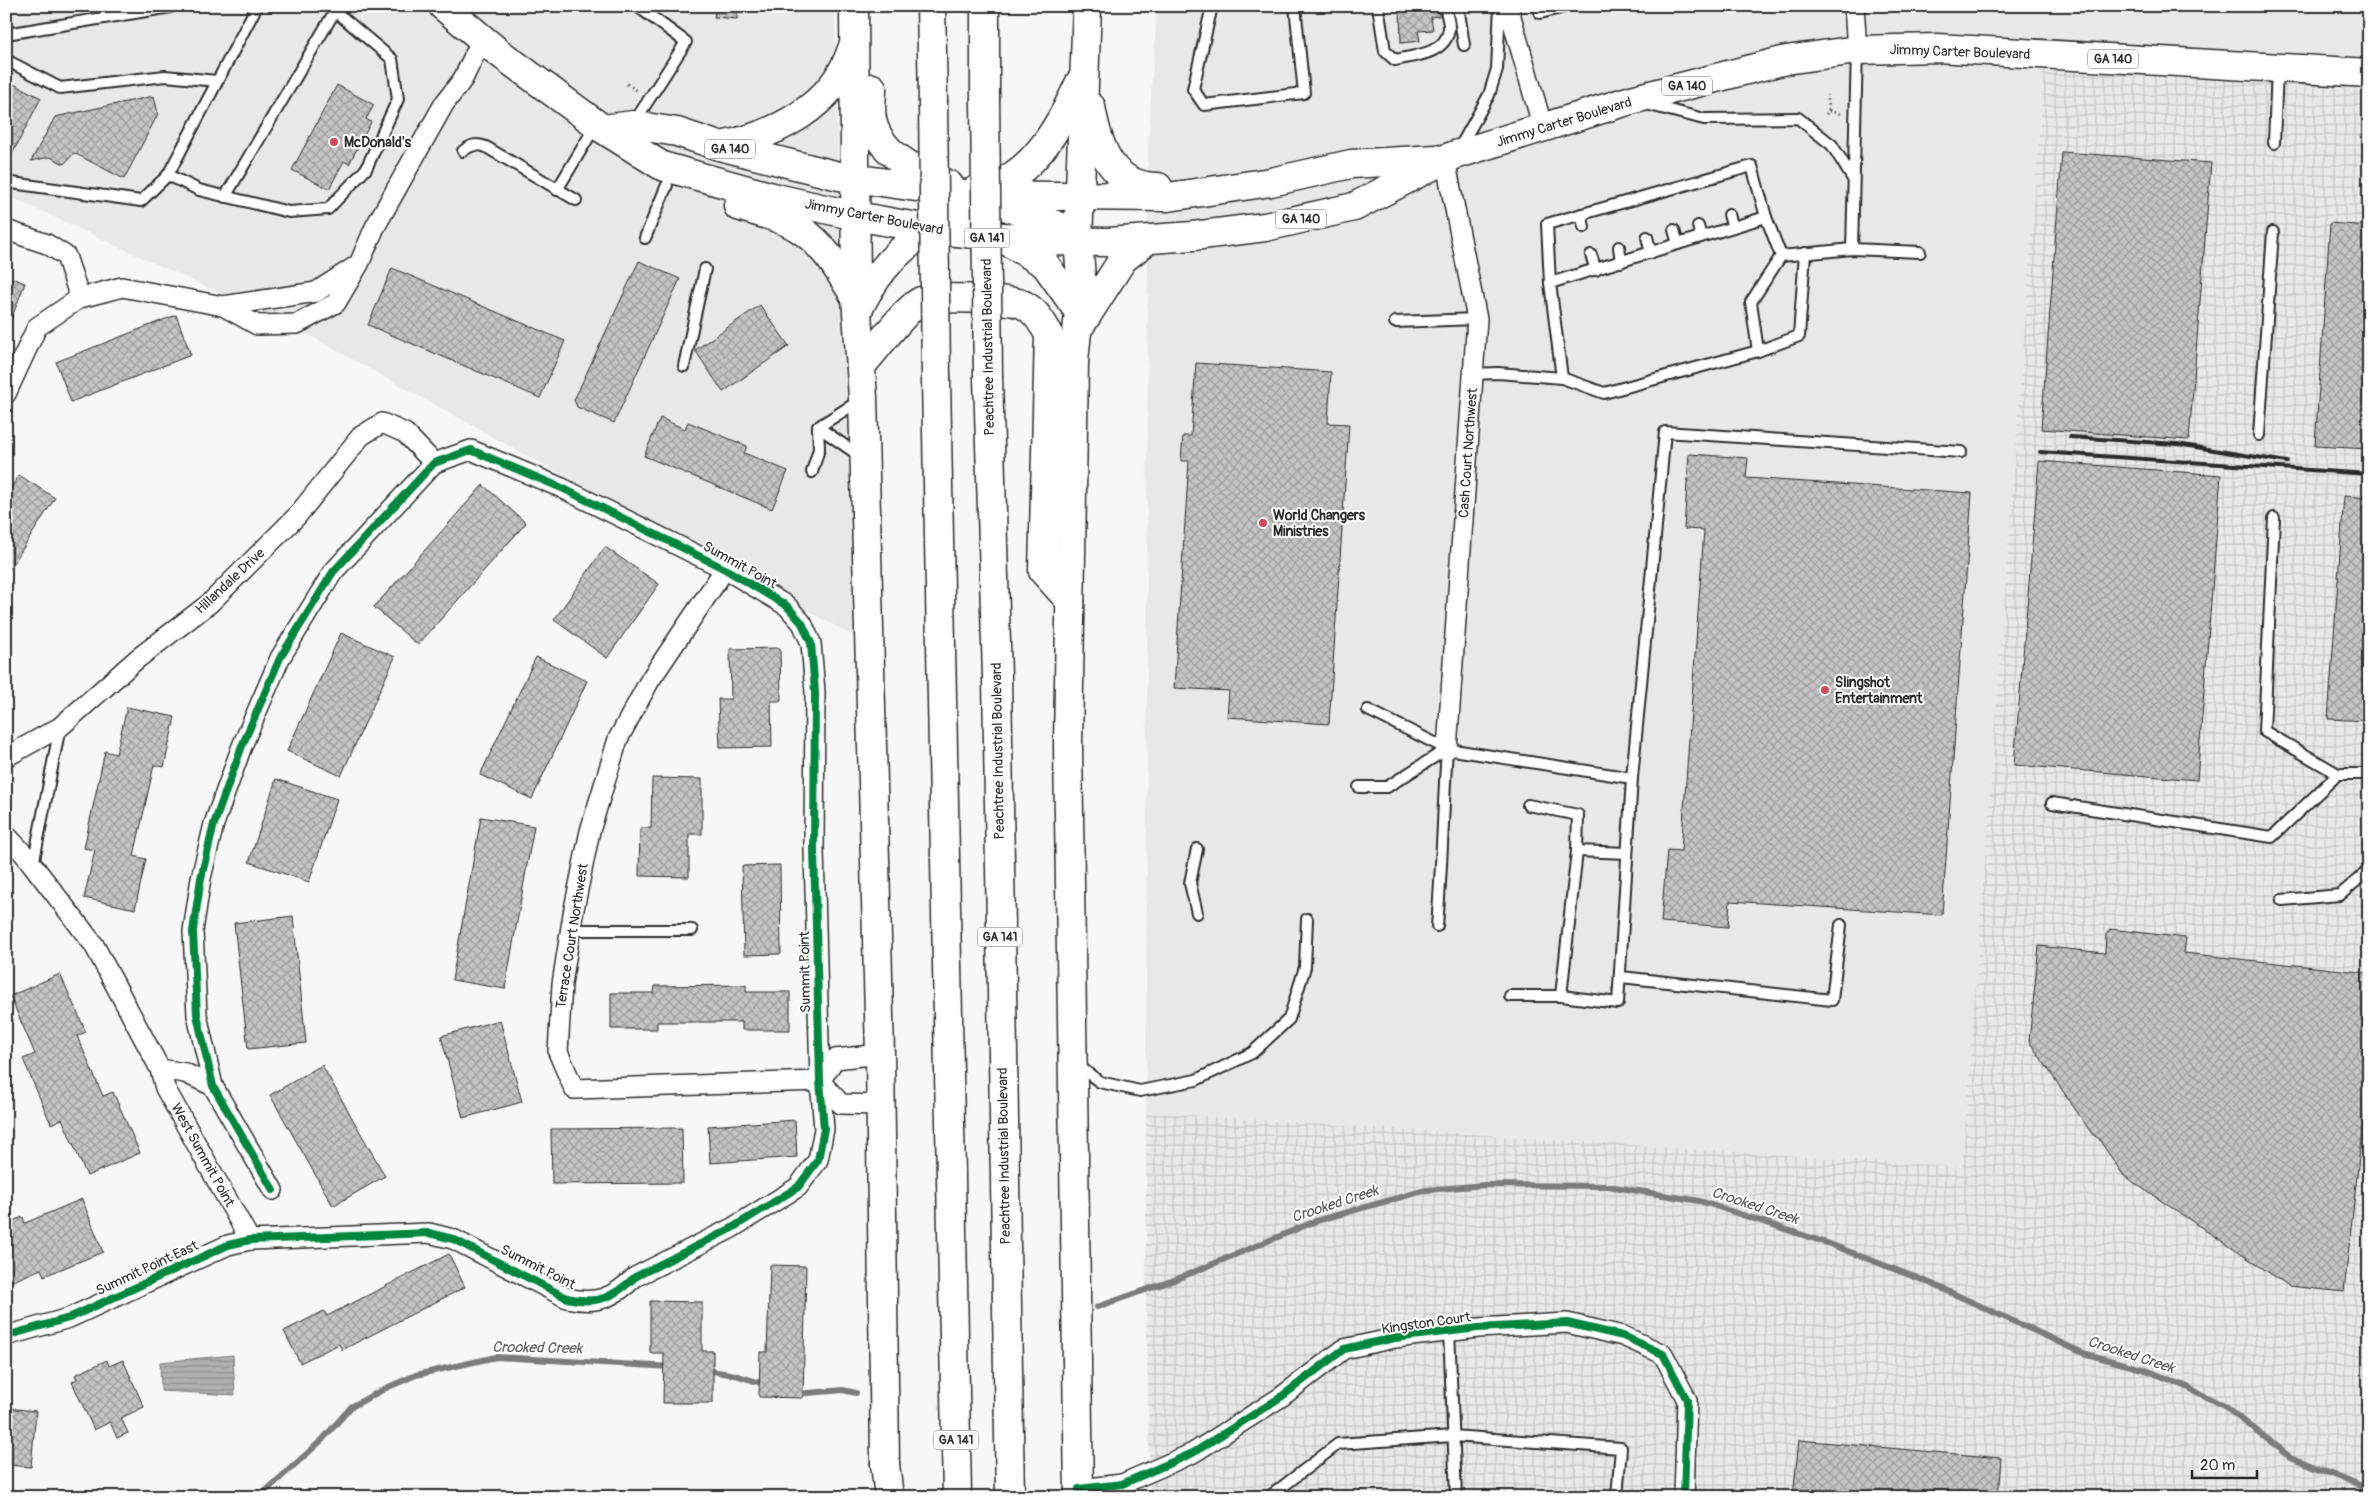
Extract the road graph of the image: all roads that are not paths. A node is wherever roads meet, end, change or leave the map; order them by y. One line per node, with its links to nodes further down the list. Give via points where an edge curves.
1 (169, 6): 2 (lane); 22 (lane)
2 (174, 6)
3 (257, 6): 31 (lane)
4 (443, 6): 23 (main road, Jimmy Carter Boulevard / GA 140)
5 (637, 6): 33 (lane, via 686,42)
6 (854, 6): 24 (main road)
7 (872, 6): 53 (main road, via 872,120 883,142 897,158 913,168)
8 (931, 6): 145 (main road, GA 141, bridge)
9 (985, 6): 146 (main road, Peachtree Industrial Boulevard / GA 141, bridge, via 988,378 997,677)
10 (1087, 6): 29 (main road)
11 (1212, 6): 12 (lane, via 1192,89 1204,106 1304,93)
12 (1295, 6)
13 (1378, 6): 14 (lane, via 1385,51 1395,60 1435,51 1445,40 1449,29)
14 (1445, 6)
15 (1458, 6): 25 (lane)
16 (1500, 6): 39 (lane, via 1497,69 1489,95)
17 (1508, 6): 35 (street)
18 (1539, 6): 19 (lane, via 1540,13)
19 (1569, 6)
20 (1854, 6): 26 (street)
21 (332, 9): 47 (lane); 47 (lane, via 392,59 398,99 366,169 328,209 290,212)
22 (6, 34)
23 (482, 39): 34 (main road, Jimmy Carter Boulevard / GA 140); 78 (street, via 463,79 444,104 375,227)
24 (854, 43): 37 (main road, via 839,77 814,106 770,131); 49 (main road)
25 (1464, 45)
26 (1857, 50): 28 (main road, Jimmy Carter Boulevard / GA 140, via 1937,48); 32 (main road, Jimmy Carter Boulevard / GA 140, via 1786,60); 42 (lane)
27 (6, 60): 31 (lane, via 60,88 165,76)
28 (2277, 68): 30 (main road, Jimmy Carter Boulevard / GA 140); 36 (lane)
29 (1085, 71): 40 (main road, via 1096,136 1113,169 1141,187 1184,186 1292,166); 48 (main road); 53 (main road, via 1055,131 1025,167 1006,180)
30 (2369, 73)
31 (217, 81): 41 (lane)
32 (1631, 100): 35 (main road, Jimmy Carter Boulevard / GA 140); 42 (lane, via 1704,118 1798,118 1832,145)
33 (633, 125): 34 (main road, Jimmy Carter Boulevard / GA 140); 37 (main road, Jimmy Carter Boulevard / GA 140, via 677,132)
34 (600, 126): 44 (main road, via 622,156); 45 (lane); 49 (main road, Jimmy Carter Boulevard / GA 140, via 673,170 824,209)
35 (1543, 128): 39 (main road, Jimmy Carter Boulevard / GA 140)
36 (2274, 143)
37 (719, 146): 49 (main road, Jimmy Carter Boulevard / GA 140)
38 (463, 151): 45 (lane, via 479,144)
39 (1450, 157): 40 (main road, Jimmy Carter Boulevard / GA 140); 68 (main road, Jimmy Carter Boulevard / GA 140, via 1354,207 1264,226); 85 (street, Cash Court Northwest)
40 (1351, 164): 48 (main road, Jimmy Carter Boulevard / GA 140, via 1271,182 1195,194)
41 (168, 175): 43 (lane, via 141,201); 47 (lane, via 199,190)
42 (1852, 179): 71 (lane)
43 (6, 180)
44 (667, 185): 65 (lane); 83 (main road, via 780,219 801,230 834,264)
45 (557, 190): 50 (lane)
46 (1661, 192): 52 (lane); 54 (lane, via 1639,204); 56 (lane, via 1690,189 1752,166)
47 (226, 197)
48 (1080, 197): 51 (main road, Jimmy Carter Boulevard / GA 140); 67 (main road)
49 (856, 199): 53 (main road, Jimmy Carter Boulevard / GA 140); 53 (main road, Jimmy Carter Boulevard / GA 140); 53 (main road, via 899,197); 83 (main road)
50 (576, 200)
51 (1009, 200): 53 (main road, Jimmy Carter Boulevard); 67 (main road)
52 (1665, 202)
53 (953, 205): 66 (main road); 83 (main road, via 903,247 881,270)
54 (1581, 214): 58 (lane); 81 (lane, via 1547,224)
55 (1729, 215): 59 (lane)
56 (1766, 217): 59 (lane); 76 (lane)
57 (1698, 226): 64 (lane)
58 (1584, 227)
59 (1733, 228): 64 (lane)
60 (6, 230): 82 (street, via 47,244 66,256)
61 (1674, 230): 69 (lane)
62 (2273, 232): 96 (lane)
63 (1647, 237): 72 (lane)
64 (1701, 237): 69 (lane)
65 (645, 238)
66 (1001, 238): 67 (main road, Jimmy Carter Boulevard / GA 140); 87 (main road, via 1045,264)
67 (1078, 238): 68 (main road, Jimmy Carter Boulevard / GA 140, via 1108,242); 87 (main road, via 1083,300)
68 (1146, 241): 87 (main road, via 1123,259)
69 (1678, 244): 72 (lane)
70 (1619, 248): 77 (lane)
71 (1852, 249): 73 (lane); 74 (lane)
72 (1651, 252): 77 (lane)
73 (1920, 252)
74 (1805, 253): 76 (lane); 88 (lane, via 1799,336)
75 (1591, 255): 80 (lane)
76 (1780, 256): 88 (lane, via 1751,302)
77 (1621, 262): 80 (lane)
78 (359, 264): 84 (street, via 316,292); 84 (street, via 336,303 297,324 257,325)
79 (705, 270): 89 (lane)
80 (1596, 270): 81 (lane)
81 (1550, 282): 92 (lane)
82 (80, 298): 84 (street, via 122,287); 93 (street, via 37,327)
83 (857, 305): 90 (main road)
84 (222, 306)
85 (1477, 319): 86 (lane); 91 (street, Cash Court Northwest)
86 (1396, 322)
87 (1077, 324): 103 (main road)
88 (1758, 351): 92 (lane, via 1604,393)
89 (684, 366)
90 (861, 366): 94 (main road); 103 (main road, via 921,301 993,298 1024,304 1037,315 1048,334 1043,571)
91 (1473, 374): 92 (lane, via 1498,372); 106 (street, Cash Court Northwest)
92 (1562, 378)
93 (6, 394)
94 (863, 398): 95 (lane); 98 (main road)
95 (818, 427): 98 (lane); 100 (lane, via 819,449)
96 (2259, 435)
97 (1961, 452): 110 (lane, via 1665,432)
98 (864, 460): 130 (main road)
99 (434, 463): 102 (street, Summit Point, via 471,450 562,488); 105 (street, Hillandale Drive, via 406,434 382,423 361,436 297,516 210,603 137,659); 134 (street, via 332,572 280,658 226,790 201,878 192,932 196,1015)
100 (812, 472)
101 (2274, 518): 108 (lane, via 2264,730)
102 (725, 569): 125 (street, Terrace Court Northwest, via 650,680 618,740 590,831); 133 (street, Summit Point, via 787,606 802,623 811,643 815,692 814,850)
103 (1070, 602): 131 (main road, via 1068,747)
104 (1368, 710): 106 (lane)
105 (60, 727): 107 (street, Hillandale Drive); 118 (lane)
106 (1447, 749): 110 (lane); 111 (lane, via 1387,787); 124 (lane)
107 (6, 757)
108 (2338, 774): 109 (lane); 112 (lane, via 2272,837)
109 (2369, 774)
110 (1632, 778): 117 (lane)
111 (1359, 787)
112 (2052, 804)
113 (1528, 805): 116 (lane, via 1578,815)
114 (6, 835): 118 (street, West Summit Point)
115 (1197, 849): 121 (lane, via 1190,883)
116 (1577, 851): 117 (lane); 129 (lane)
117 (1627, 853): 127 (lane)
118 (33, 866): 132 (street, West Summit Point, via 94,946)
119 (2369, 870): 120 (lane, via 2340,895)
120 (2282, 900)
121 (1197, 913)
122 (1307, 919): 131 (lane, via 1305,967 1288,1019 1252,1053 1196,1080 1140,1092 1100,1082)
123 (1841, 925): 127 (lane, via 1832,1000)
124 (1437, 926)
125 (570, 930): 126 (lane); 133 (street, Terrace Court Northwest, via 562,984 558,1052 574,1089)
126 (692, 930)
127 (1620, 977): 129 (lane, via 1618,1003)
128 (1510, 996): 129 (lane)
129 (1561, 996)
130 (880, 1054): 133 (street, via 835,1059); 135 (main road)
131 (1072, 1062): 142 (main road)
132 (160, 1069): 134 (street, via 185,1074); 138 (street, West Summit Point, via 165,1088)
133 (820, 1081): 135 (street, via 841,1104); 137 (street, Summit Point, via 824,1129 818,1160 798,1187 732,1228 634,1277 605,1299 585,1302 567,1298 453,1239 429,1233)
134 (212, 1086): 136 (street)
135 (881, 1105): 144 (main road, via 885,1464)
136 (273, 1190)
137 (302, 1239): 138 (street, Summit Point East)
138 (250, 1240): 140 (street, Summit Point East, via 228,1245 69,1318)
139 (1449, 1331): 141 (lane); 142 (street, Kingston Court, via 1395,1338 1344,1350 1281,1397 1193,1453 1122,1484); 149 (street, Kingston Court, via 1567,1323 1623,1336 1662,1354 1687,1400)
140 (6, 1336)
141 (1454, 1436): 143 (lane); 147 (lane, via 1338,1444); 148 (lane, via 1621,1448)
142 (1079, 1493)
143 (1456, 1496)
144 (889, 1497)
145 (957, 1497)
146 (1010, 1497)
147 (1269, 1497)
148 (1618, 1497)
149 (1684, 1497)

